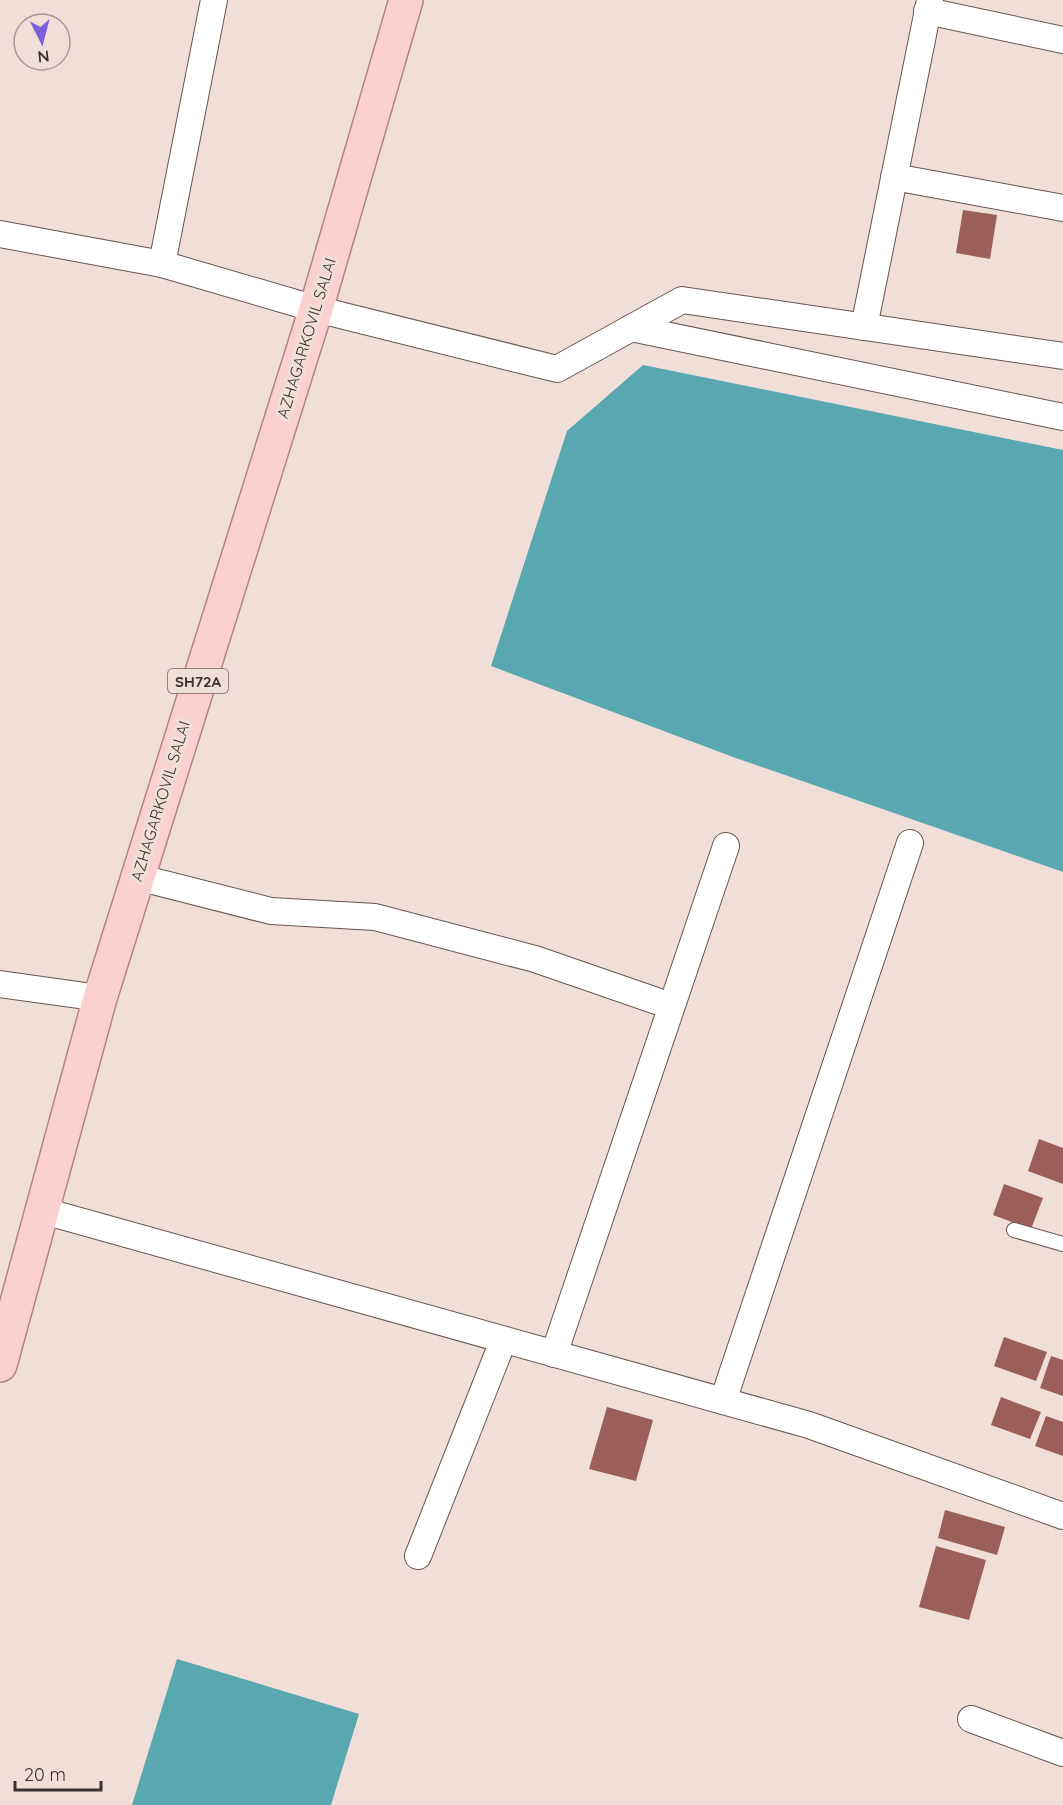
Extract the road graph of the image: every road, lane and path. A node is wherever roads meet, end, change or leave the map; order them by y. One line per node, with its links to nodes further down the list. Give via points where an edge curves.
1 (214, 0): 8 (street)
2 (406, 0): 9 (main road, AZHAGARKOVIL SALAI / SH72A)
3 (929, 6): 4 (street); 5 (street)
4 (1063, 40)
5 (894, 177): 6 (street); 10 (street)
6 (1063, 208)
7 (0, 234): 8 (street)
8 (162, 264): 9 (street)
9 (316, 309): 11 (street, via 557,369); 16 (main road, AZHAGARKOVIL SALAI / SH72A)
10 (864, 327): 11 (street, via 682,300); 12 (street)
11 (631, 328): 13 (street)
12 (1063, 356)
13 (1063, 417)
14 (910, 843): 26 (street)
15 (726, 846): 19 (street)
16 (136, 877): 18 (main road, AZHAGARKOVIL SALAI / SH72A); 19 (street, via 271,911 375,917 536,959)
17 (0, 984): 18 (street)
18 (100, 998): 20 (main road, AZHAGARKOVIL SALAI / SH72A)
19 (671, 1006): 24 (street)
20 (44, 1211): 23 (street); 25 (main road, AZHAGARKOVIL SALAI / SH72A)
21 (1014, 1230): 22 (lane)
22 (1063, 1244)
23 (503, 1341): 24 (street); 28 (street)
24 (554, 1354): 26 (street)
25 (0, 1365)
26 (723, 1401): 27 (street, via 809,1425)
27 (1063, 1516)
28 (418, 1556)
29 (971, 1719): 30 (street)
30 (1063, 1754)

